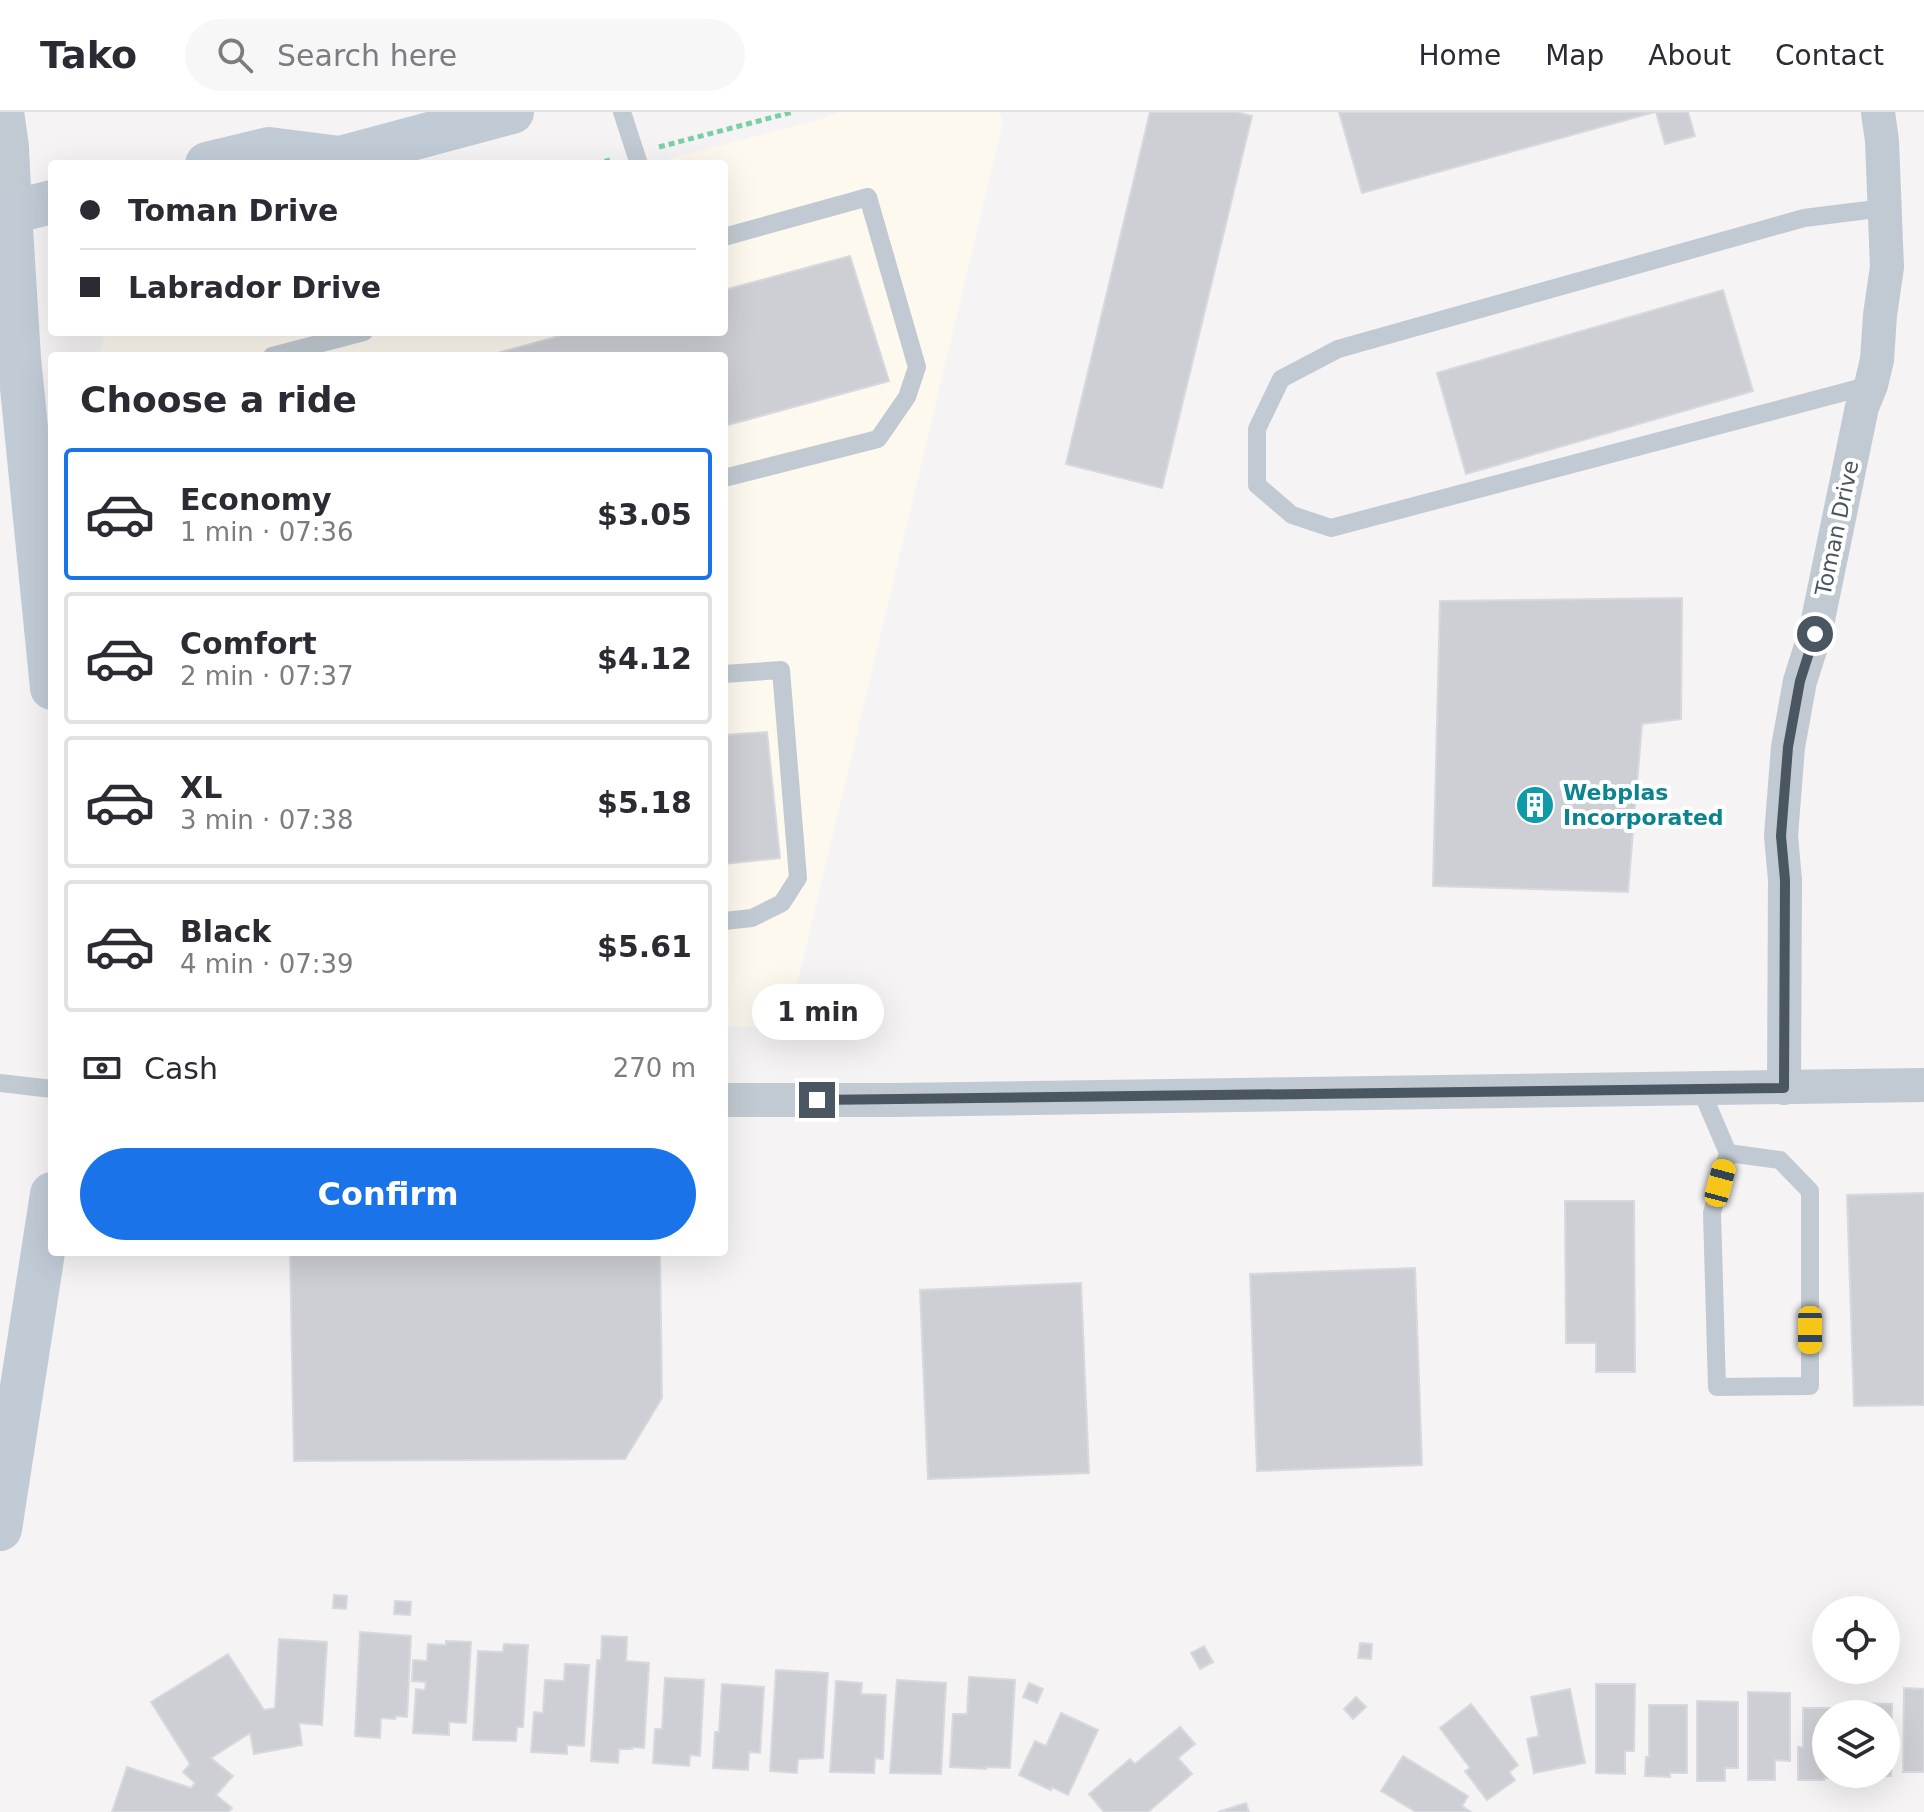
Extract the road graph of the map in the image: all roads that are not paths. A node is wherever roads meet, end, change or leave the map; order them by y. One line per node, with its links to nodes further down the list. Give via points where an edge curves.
1 (2, 112): 11 (street)
2 (512, 112): 7 (main road)
3 (622, 112): 8 (lane)
4 (1878, 112): 10 (street, Toman Drive)
5 (224, 160): 6 (main road, via 269,149)
6 (330, 160)
7 (340, 160)
8 (638, 160)
9 (48, 203): 11 (main road)
10 (1884, 208): 16 (street, Toman Drive, via 1887,267); 16 (lane, via 1804,218 1338,349 1281,379 1257,429 1257,485 1292,515 1331,528)
11 (5, 213): 13 (main road)
12 (728, 236): 19 (lane, via 868,197 917,367 907,397 878,439)
13 (22, 268): 18 (main road, via 19,358)
14 (349, 336): 15 (lane)
15 (287, 352)
16 (1871, 385): 25 (street, Toman Drive, via 1788,747 1781,836)
17 (0, 418): 18 (main road)
18 (30, 450): 20 (main road)
19 (728, 477)
20 (48, 645)
21 (728, 674): 22 (lane, via 781,670 798,878 782,903 752,918)
22 (728, 921)
23 (0, 1083): 26 (lane)
24 (1924, 1085): 25 (street)
25 (1784, 1088): 27 (street)
26 (48, 1089)
27 (1701, 1090): 28 (street, via 893,1100); 29 (lane)
28 (728, 1093)
29 (1728, 1153): 29 (lane, via 1780,1160 1810,1191 1810,1386 1717,1387 1712,1213)
30 (48, 1220): 31 (main road)
31 (0, 1529)

